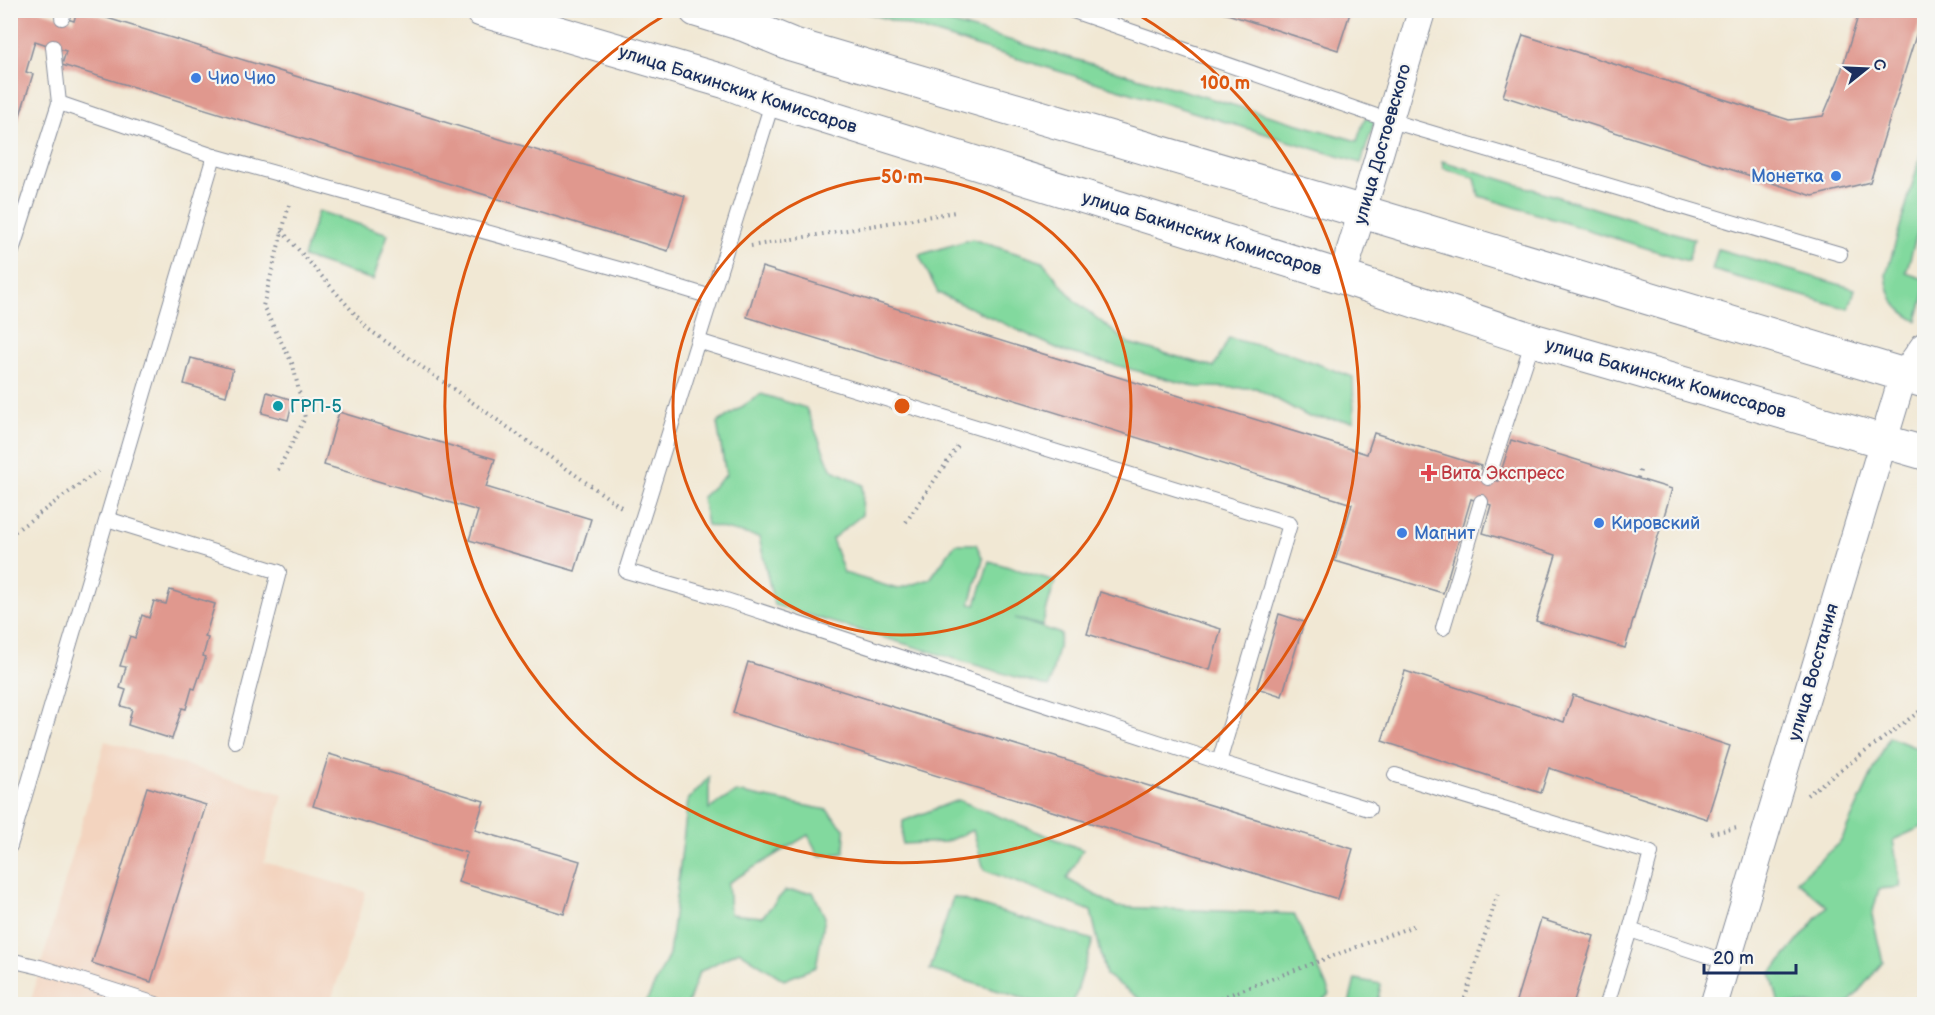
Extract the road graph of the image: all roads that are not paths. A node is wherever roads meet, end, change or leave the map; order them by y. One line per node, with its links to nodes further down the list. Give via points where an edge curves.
1 (481, 10): 6 (main road, улица Бакинских Комиссаров, via 726,82)
2 (696, 10): 10 (main road, via 791,44)
3 (1070, 10): 8 (lane)
4 (1422, 10): 8 (street, улица Достоевского)
5 (54, 47): 7 (lane)
6 (773, 100): 13 (main road, улица Бакинских Комиссаров); 14 (lane)
7 (58, 104): 9 (lane); 12 (lane)
8 (1388, 120): 10 (street, улица Достоевского); 11 (lane)
9 (214, 156): 14 (lane); 23 (lane)
10 (1363, 212): 13 (street, улица Достоевского); 18 (main road)
11 (1840, 254)
12 (10, 257)
13 (1342, 277): 15 (main road, улица Бакинских Комиссаров)
14 (711, 297): 16 (lane)
15 (1533, 340): 19 (main road, улица Бакинских Комиссаров); 21 (lane)
16 (698, 341): 26 (lane, via 626,571 720,598); 26 (lane, via 1290,524)
17 (1924, 346): 18 (street, улица Восстания)
18 (1914, 378): 19 (street, улица Восстания)
19 (1884, 440): 20 (main road, улица Бакинских Комиссаров); 32 (street, улица Восстания)
20 (1924, 453)
21 (1488, 478)
22 (1481, 502): 24 (lane)
23 (107, 519): 25 (lane, via 279,572); 29 (lane)
24 (1443, 628)
25 (235, 741)
26 (1219, 762): 28 (lane)
27 (1395, 774): 30 (lane, via 1651,853)
28 (1370, 809)
29 (10, 846)
30 (1630, 930): 32 (lane); 34 (lane)
31 (10, 960): 33 (lane)
32 (1727, 962): 35 (street, улица Восстания)
33 (156, 1004)
34 (1607, 1005)
35 (1714, 1005)

